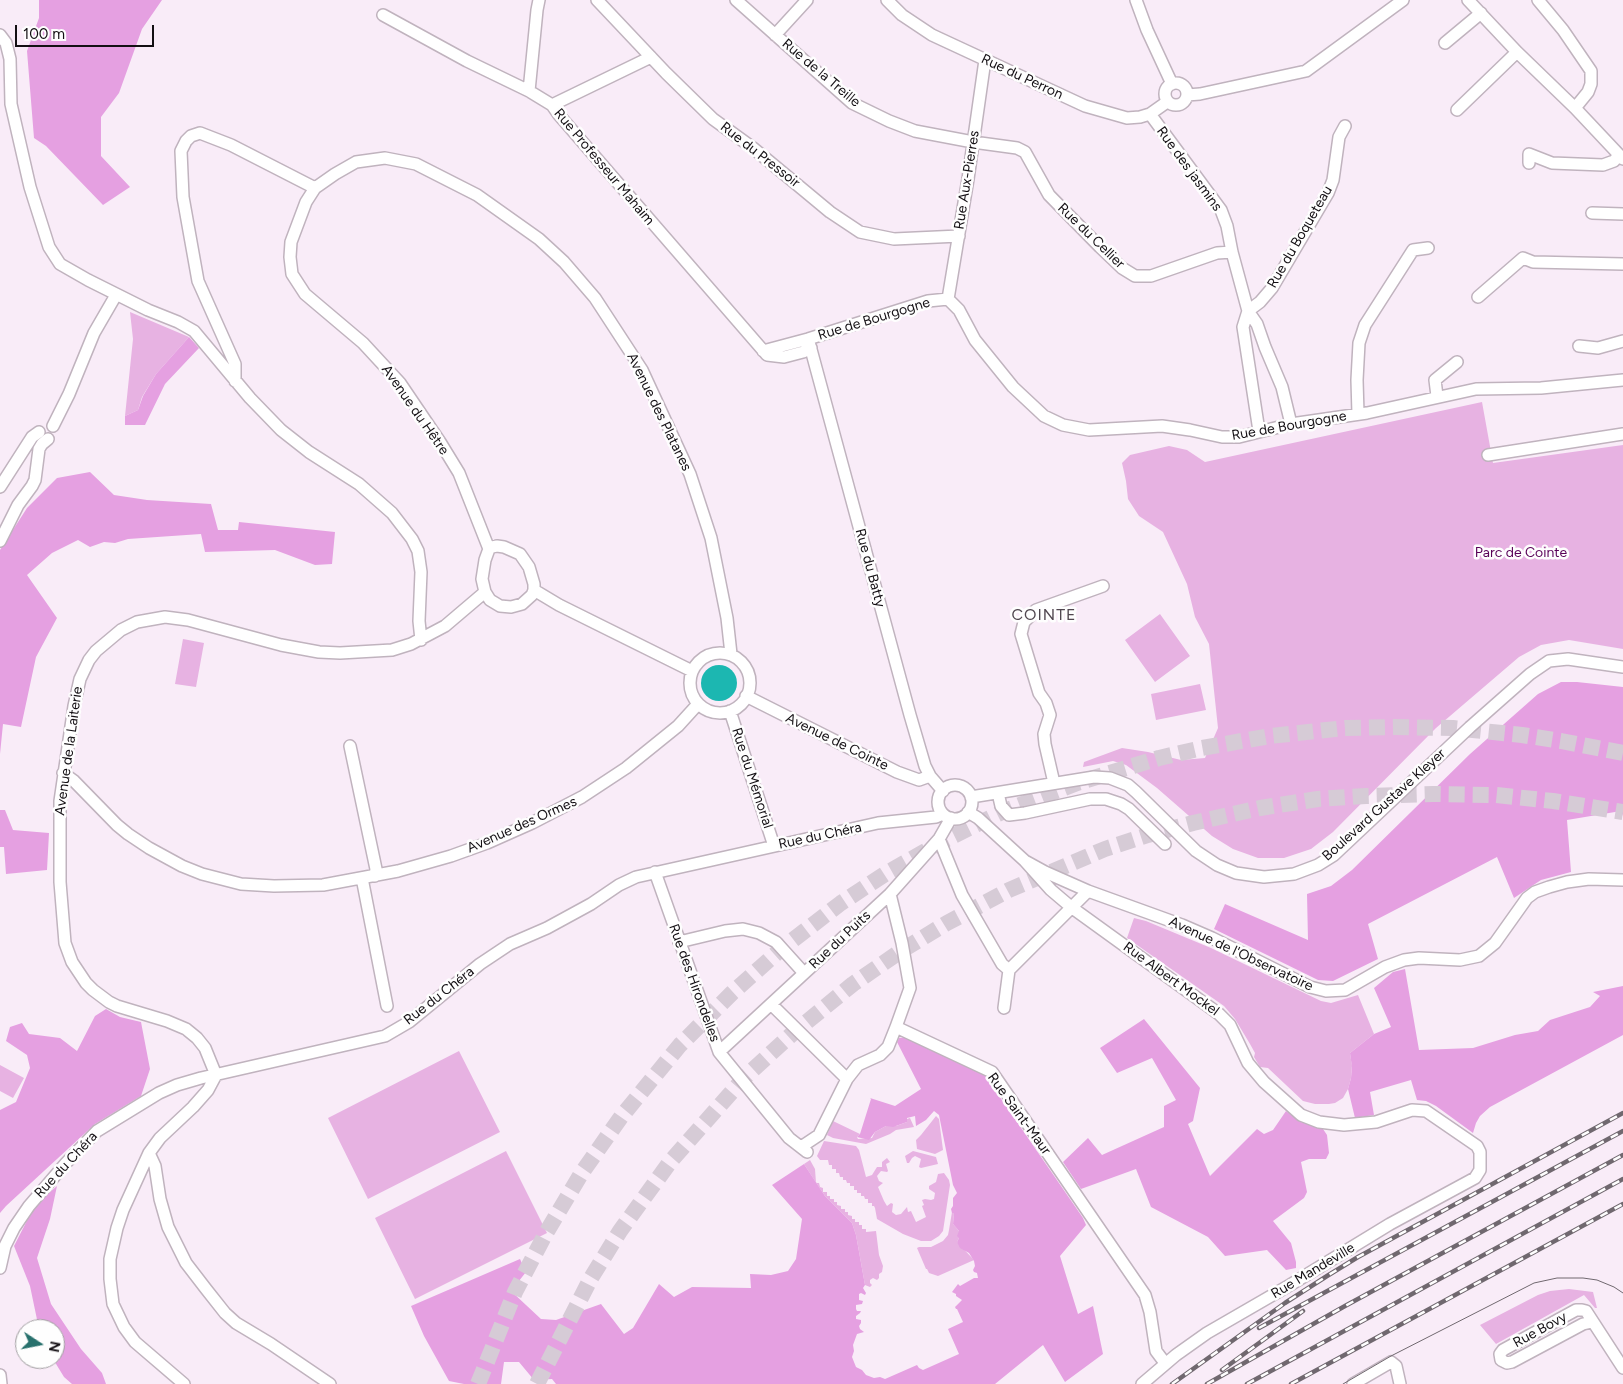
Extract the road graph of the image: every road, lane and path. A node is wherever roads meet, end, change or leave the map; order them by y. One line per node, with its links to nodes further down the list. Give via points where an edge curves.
1 (539, 0): 19 (street)
2 (597, 0): 16 (street, Rue du Pressoir)
3 (736, 0): 13 (street, Rue de la Treille)
4 (807, 0): 13 (street)
5 (887, 0): 17 (street, Rue du Perron, via 902,15 932,35)
6 (1136, 0): 18 (street)
7 (1403, 0): 20 (street, via 1306,71)
8 (1468, 0): 10 (street)
9 (1538, 0): 23 (street, via 1591,71 1588,92)
10 (1481, 13): 14 (street); 15 (street)
11 (383, 15): 19 (street, Rue Professeur Mahaim)
12 (0, 35): 38 (street, via 10,59 11,104 30,187 49,247 60,264)
13 (775, 35): 27 (street, Rue de la Treille, via 852,103 915,131)
14 (1445, 43)
15 (1517, 52): 23 (street); 24 (street)
16 (651, 58): 22 (street); 34 (street, Rue du Pressoir, via 713,119 860,232 894,239)
17 (985, 60): 25 (street, Rue du Perron, via 1084,106 1127,118); 27 (street, Rue Aux-Pierres)
18 (1172, 84): 20 (street, via 1182,86); 21 (street, via 1165,90)
19 (529, 91): 22 (street, Rue Professeur Mahaim)
20 (1187, 95): 21 (street, via 1179,105)
21 (1167, 102): 25 (street, Rue du Perron)
22 (552, 105): 43 (street, Rue Professeur Mahaim, via 767,355 784,357 803,352)
23 (1575, 108): 29 (street)
24 (1457, 110)
25 (1150, 114): 36 (street, Rue des jasmins, via 1221,210 1228,226)
26 (1345, 126): 41 (street, Rue du Boqueteau, via 1339,136 1328,194 1272,288)
27 (973, 142): 34 (street, Rue Aux-Pierres); 36 (street, Rue du Cellier, via 1025,152 1049,195 1122,268 1135,276 1151,276 1218,253)
28 (1529, 142): 29 (street, via 1529,159 1552,163 1603,165)
29 (1621, 157)
30 (315, 188): 31 (street, Avenue des Platanes); 47 (street, via 200,133 191,136 181,150 183,197 198,281 235,364); 62 (street, Avenue des Platanes, via 356,162 385,158 416,164 477,195 539,239 564,262 595,298 642,370 690,474 712,538 728,618)
31 (301, 212): 57 (street, Avenue du Hêtre, via 291,242 290,257 297,284 312,301 363,343 400,384 458,473)
32 (1592, 213): 33 (street)
33 (1623, 214)
34 (959, 236): 40 (street, Rue Aux-Pierres)
35 (1428, 248): 49 (street, via 1413,250 1365,325 1359,342)
36 (1232, 252): 41 (street, Rue des jasmins)
37 (1623, 264): 39 (street, via 1534,262 1524,254)
38 (116, 295): 47 (street, via 194,331); 53 (street, via 94,333 53,426 41,426)
39 (1478, 297)
40 (948, 299): 43 (street, Rue de Bourgogne, via 928,301); 51 (street, Rue de Bourgogne, via 959,310 975,340 1013,387 1044,416 1063,425 1089,430 1162,426 1230,437)
41 (1248, 311): 50 (street, Rue des jasmins, via 1257,324 1282,387); 51 (street, Rue des jasmins, via 1243,327)
42 (1623, 341): 44 (street, via 1598,348)
43 (809, 344): 70 (street, Rue du Batty, via 910,715)
44 (1579, 346)
45 (1456, 362): 48 (street, via 1435,380)
46 (1623, 380): 48 (street, Rue de Bourgogne, via 1541,388 1476,389)
47 (235, 381): 61 (street, via 292,439 359,484 400,521 415,545 420,562)
48 (1437, 396): 49 (street, Rue de Bourgogne)
49 (1358, 414): 50 (street, Rue de Bourgogne)
50 (1291, 424): 51 (street, Rue de Bourgogne)
51 (1259, 431)
52 (1623, 434): 54 (street)
53 (44, 436): 55 (street, via 32,437); 56 (street, via 35,480)
54 (1488, 455)
55 (0, 487)
56 (0, 541)
57 (489, 549): 59 (street, via 492,546 504,547 520,554 529,567); 60 (street, via 482,580)
58 (1103, 586): 71 (street, via 1036,610 1024,622 1021,634 1039,693 1050,715 1044,734)
59 (534, 590): 60 (street, via 528,600 511,607 495,604); 64 (street)
60 (485, 592): 61 (street, Avenue de la Laiterie, via 445,626)
61 (421, 640): 69 (street, Avenue de la Laiterie, via 384,651 329,653 280,645 188,620 165,617 138,622 104,643 80,679)
62 (730, 654): 64 (street, via 712,653 696,663); 65 (street, via 739,659 749,674)
63 (1623, 667): 74 (street, Boulevard Gustave Kleyer, via 1568,659 1549,661 1470,727 1334,855 1294,874 1264,877 1236,873 1217,865 1196,851)
64 (692, 671): 66 (street, via 690,689)
65 (746, 696): 67 (street, via 738,707); 70 (street, Avenue de Cointe, via 897,772 918,780)
66 (698, 704): 67 (street, via 714,712); 84 (street, Avenue des Ormes, via 678,726 582,798 487,843 398,872)
67 (730, 711): 81 (street, Rue du Mémorial)
68 (350, 746): 84 (street)
69 (63, 773): 85 (street, Avenue des Ormes, via 128,834 202,874 264,886 323,885); 98 (street, Avenue de la Laiterie, via 60,877 63,929 72,962 86,983 109,1002 174,1023 191,1032 204,1048)
70 (930, 776): 72 (street, Rue du Batty)
71 (1054, 783): 73 (street, Boulevard Gustave Kleyer); 74 (street, Boulevard Gustave Kleyer, via 1110,778 1128,785)
72 (943, 791): 75 (street, via 950,786 960,786); 78 (street, via 938,804)
73 (998, 793): 75 (street, Boulevard Gustave Kleyer); 76 (street, via 1001,806 1009,815 1106,799)
74 (1140, 796): 76 (street)
75 (971, 797): 77 (street)
76 (1129, 809): 80 (street)
77 (968, 812): 78 (street, via 959,818); 82 (street, Avenue de l'Observatoire)
78 (947, 816): 79 (street, Rue du Puits); 81 (street, Rue du Chéra, via 878,823)
79 (939, 839): 88 (street, Rue du Puits); 91 (street, via 962,896 1002,964)
80 (1166, 844)
81 (774, 846): 83 (street, Rue du Chéra)
82 (1025, 861): 87 (street, Avenue de l'Observatoire); 89 (street, Rue Albert Mockel)
83 (655, 872): 90 (street, Rue des Hirondelles); 98 (street, Rue du Chéra, via 619,885 547,928 510,944 386,1036)
84 (375, 876): 85 (street, Avenue des Ormes)
85 (362, 878): 94 (street)
86 (1623, 880): 87 (street, Avenue de l'Observatoire, via 1589,879 1535,892 1527,898 1495,943 1479,956 1460,960 1404,960 1336,992 1310,987 1204,934)
87 (1088, 891): 89 (street)
88 (890, 894): 92 (street, Rue du Puits); 96 (street, via 910,988)
89 (1071, 907): 91 (street); 101 (street, Rue Albert Mockel, via 1219,1014 1230,1025 1248,1063 1300,1115 1318,1122 1352,1124 1376,1122 1412,1110 1426,1111 1477,1146)
90 (679, 942): 92 (street, via 743,929 776,942); 97 (street, Rue des Hirondelles)
91 (1009, 970): 95 (street)
92 (804, 973): 93 (street, Rue du Puits)
93 (771, 1004): 97 (street, Rue du Puits); 99 (street)
94 (387, 1006)
95 (1004, 1008)
96 (896, 1027): 99 (street, via 888,1047 880,1055 858,1065); 104 (street, Rue Saint-Maur, via 992,1072 1145,1295 1156,1351)
97 (719, 1052): 99 (street, Rue des Hirondelles, via 789,1138 804,1150 819,1135)
98 (216, 1075): 100 (street, via 208,1090); 102 (street, Rue du Chéra, via 185,1082 159,1093 97,1131 20,1217 10,1235)
99 (847, 1079)
100 (149, 1153): 108 (street, via 116,1228 110,1259 111,1293 118,1318 128,1334); 109 (street, via 168,1227 186,1263 206,1289 236,1323)
101 (1481, 1162): 104 (street, Rue Mandeville, via 1480,1172 1474,1178 1207,1333)
102 (0, 1268)
103 (1592, 1322): 103 (street, Rue Bovy, via 1512,1362 1501,1360 1503,1350 1576,1310 1586,1312); 105 (street, Rue Bovy)
104 (1165, 1363): 110 (street, Rue Mandeville)
105 (1623, 1368)
106 (0, 1375): 107 (street)
107 (2, 1384)
108 (184, 1384)
109 (330, 1384)
110 (1142, 1384)
111 (1353, 1384): 112 (street, via 1392,1362)
112 (1400, 1384)

